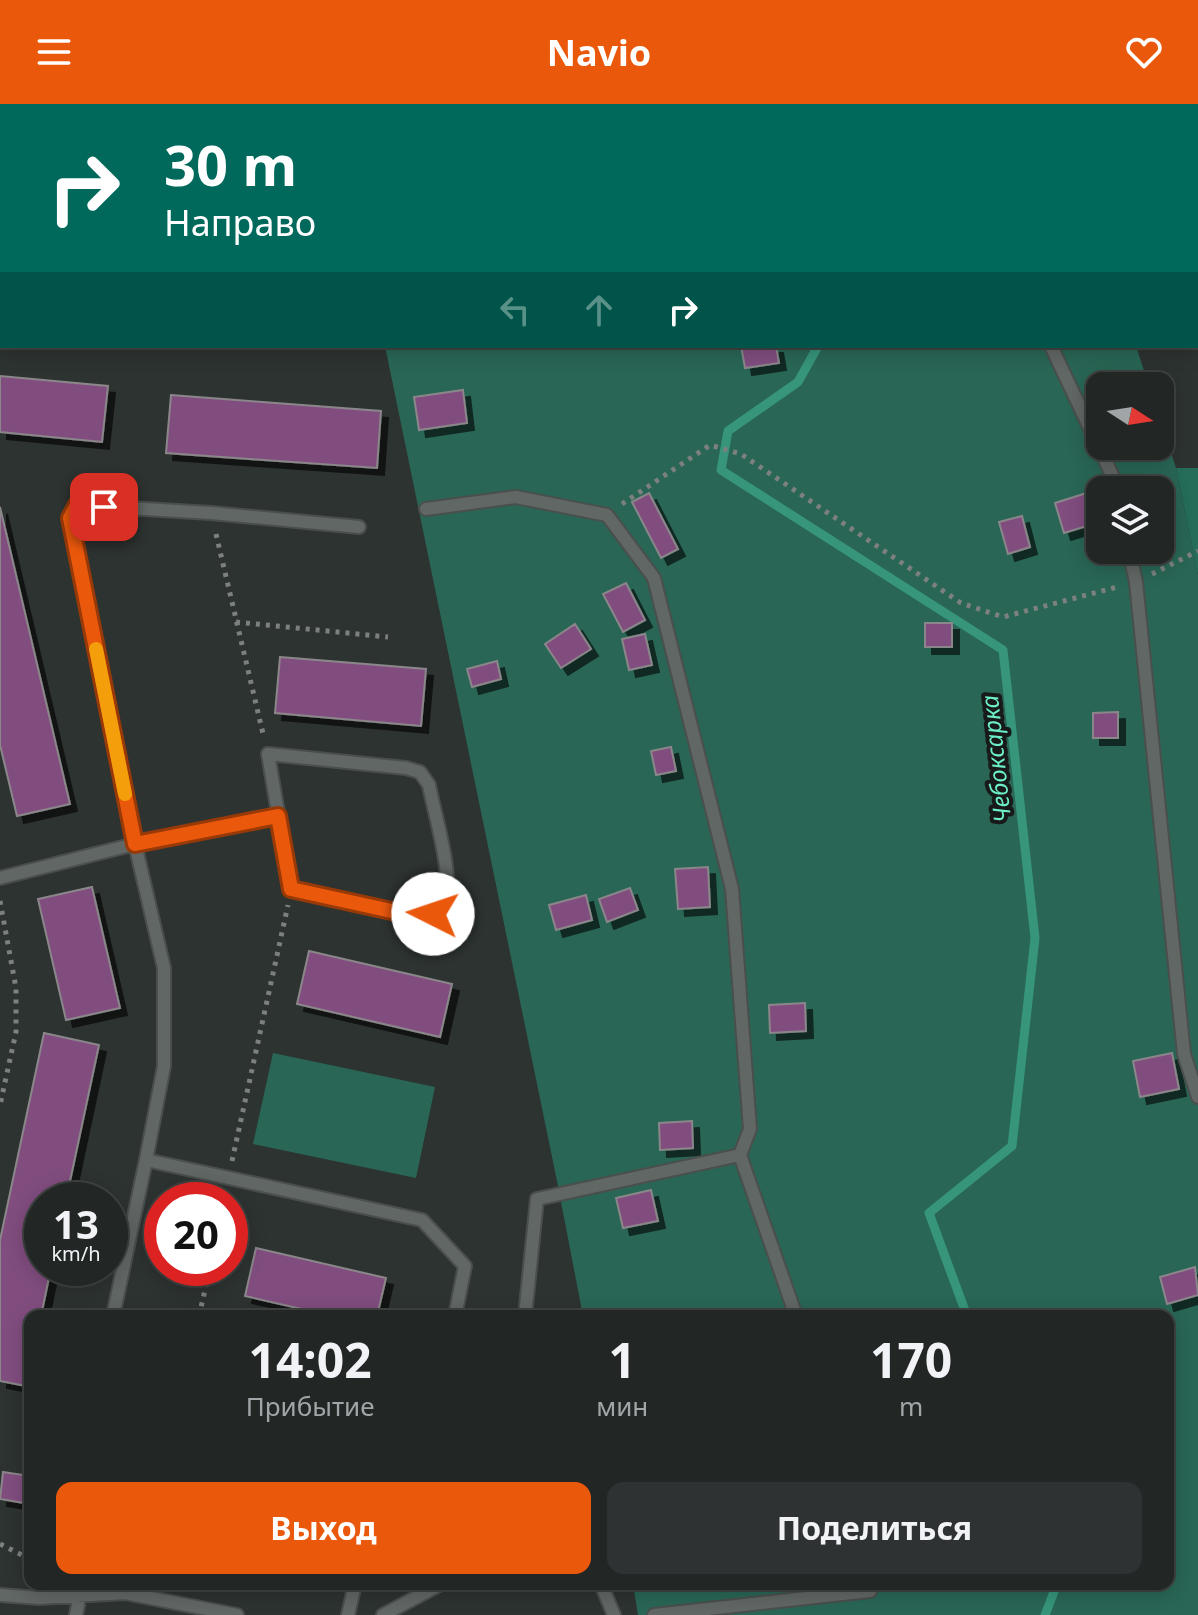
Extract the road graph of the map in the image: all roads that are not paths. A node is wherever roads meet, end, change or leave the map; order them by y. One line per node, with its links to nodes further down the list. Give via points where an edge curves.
1 (1052, 348): 2 (lane)
2 (1113, 476)
3 (426, 509): 10 (lane, via 516,497 607,515 654,578 732,889 750,1129)
4 (359, 527): 7 (lane, via 77,505 70,518)
5 (1132, 564): 9 (lane, via 1184,1054)
6 (278, 816): 6 (lane, via 268,754 420,772 429,785 448,880 446,899 433,914 419,917 291,889); 7 (lane)
7 (135, 844): 8 (lane); 11 (lane, via 164,968 164,1066)
8 (0, 878)
9 (1198, 1097)
10 (740, 1155): 14 (lane, via 537,1199); 15 (lane)
11 (146, 1160): 12 (lane); 13 (lane, via 422,1220 465,1266)
12 (114, 1310)
13 (456, 1310)
14 (526, 1310)
15 (794, 1310)
16 (57, 1590): 23 (lane)
17 (354, 1590): 26 (lane)
18 (430, 1590): 27 (lane)
19 (604, 1590): 28 (lane)
20 (870, 1590): 29 (lane)
21 (0, 1595): 23 (lane)
22 (80, 1595): 23 (lane); 24 (lane); 25 (lane, via 140,1595)
23 (55, 1598)
24 (76, 1615)
25 (237, 1615)
26 (348, 1615)
27 (383, 1615)
28 (614, 1615)
29 (654, 1615)

